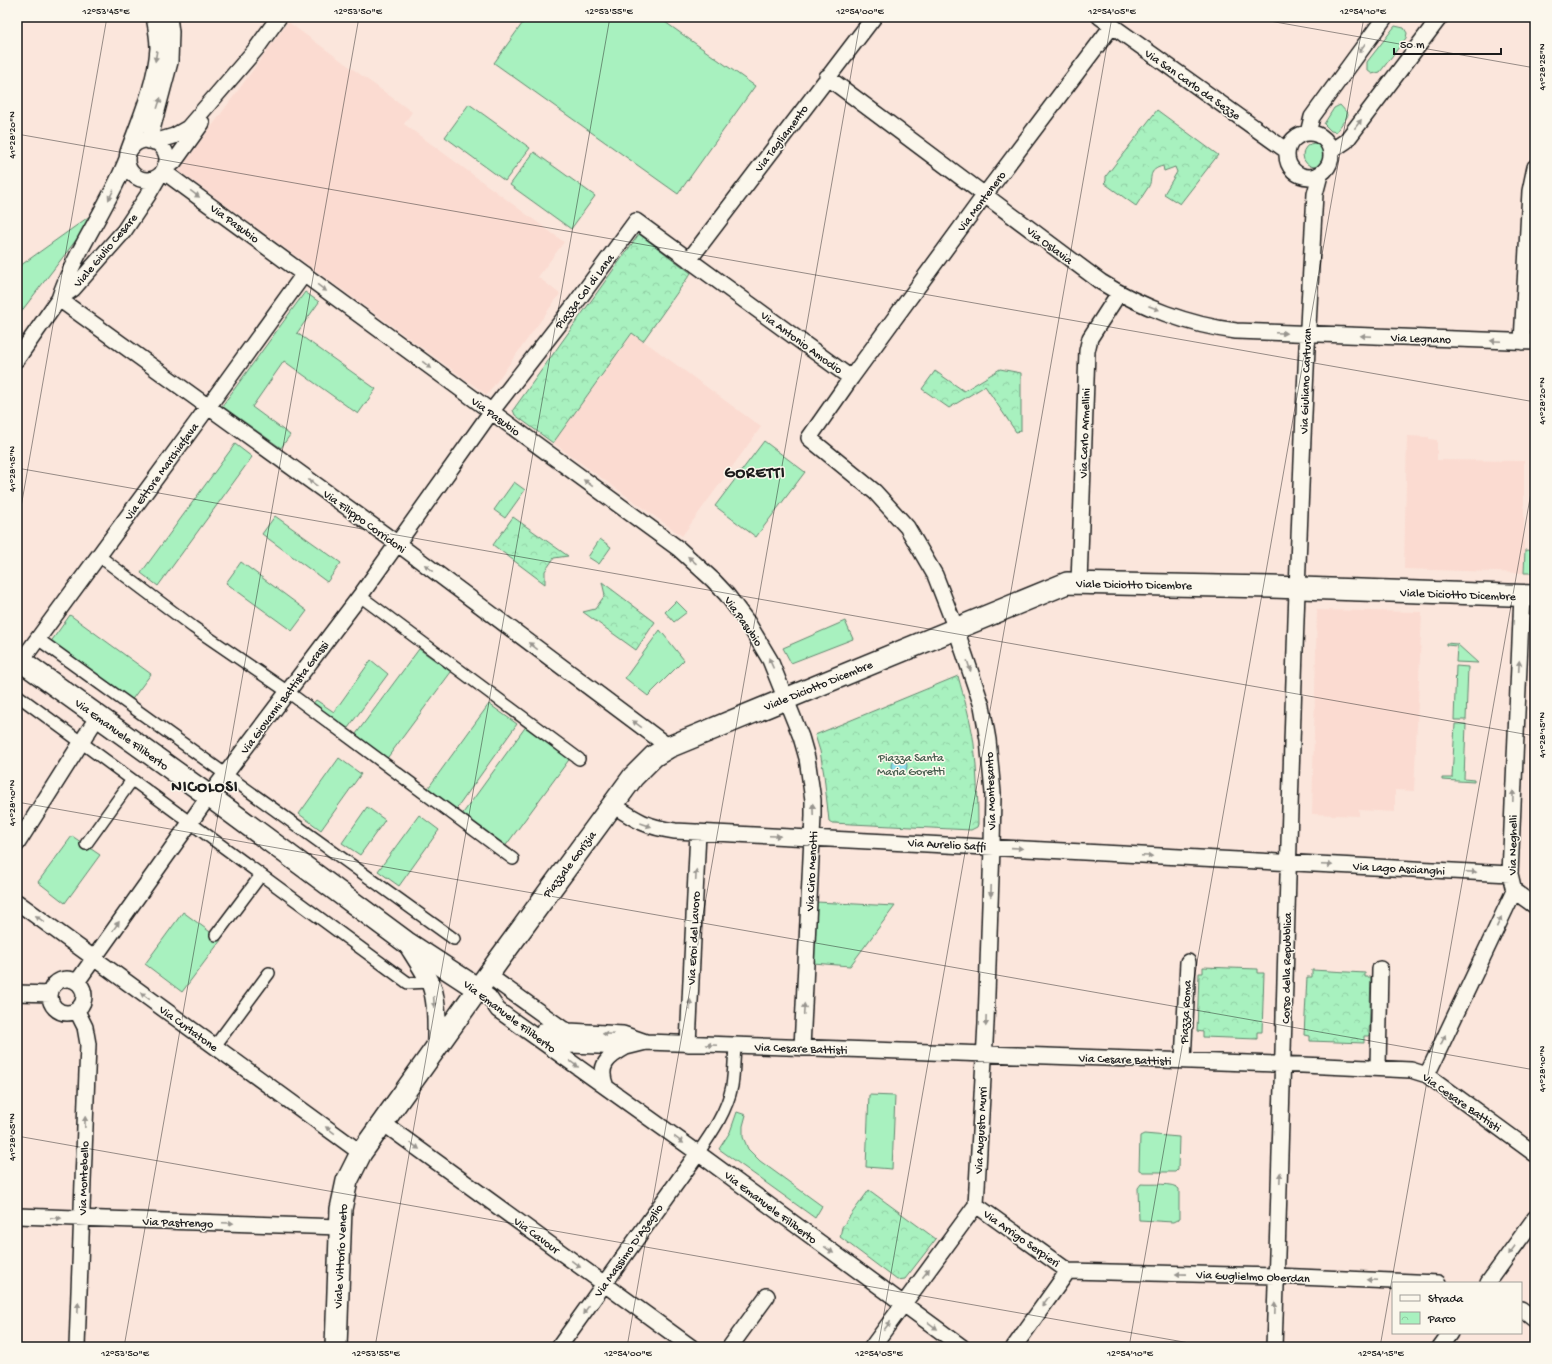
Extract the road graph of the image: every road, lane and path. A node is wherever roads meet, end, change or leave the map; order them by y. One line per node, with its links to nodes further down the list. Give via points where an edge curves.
1 (154, 17): 15 (street, Viale Giulio Cesare, one-way to 15, via 158,48 154,69)
2 (169, 17): 12 (street, one-way to 2, via 170,62)
3 (279, 17): 10 (street, Viale Giulio Cesare, via 256,49)
4 (874, 17): 9 (street, Via Tagliamento)
5 (1100, 17): 8 (street, Via San Carlo da Sezze)
6 (1385, 17): 11 (street, one-way to 11, via 1312,116)
7 (1440, 17): 14 (street, one-way to 7, via 1346,141)
8 (1112, 26): 13 (street, Via San Carlo da Sezze); 19 (street, Via Montenero)
9 (827, 77): 19 (street, Via Oslavia); 20 (street, Via Tagliamento)
10 (208, 105): 12 (street, Viale Giulio Cesare, via 188,128 174,136); 17 (street, Viale Giulio Cesare, via 203,122 174,162)
11 (1308, 133): 13 (street, via 1294,138); 14 (street, via 1320,136)
12 (152, 141): 15 (street, via 137,143); 17 (street, via 159,144 165,154)
13 (1287, 151): 18 (street, via 1289,165 1293,171 1306,177)
14 (1331, 151): 18 (street, via 1329,165)
15 (127, 156): 17 (street, via 130,171 140,179 153,179); 23 (street, Viale Giulio Cesare, one-way to 23, via 113,192 87,238)
16 (1535, 167): 25 (street, via 1530,198)
17 (162, 171): 21 (street, Via Pasubio, one-way to 21); 23 (street, Viale Giulio Cesare, via 124,231 72,289)
18 (1320, 175): 24 (street, Via Giuliano Carturan, via 1315,194)
19 (984, 196): 22 (street, Via Oslavia); 27 (street, Via Montenero)
20 (690, 260): 27 (street, Via Antonio Amodio); 29 (street, Piazza Col di Lana, via 636,221)
21 (304, 274): 28 (street, Via Ettore Marchiafava); 29 (street, Via Pasubio, one-way to 29)
22 (1118, 293): 24 (street, Via Oslavia, one-way to 24, via 1184,320 1219,329); 32 (street, Via Carlo Armellini, via 1090,338 1087,351)
23 (59, 299): 26 (street, Viale Giulio Cesare); 28 (street, Via Filippo Corridoni)
24 (1307, 334): 25 (street, Via Legnano, one-way to 24); 33 (street, Via Giuliano Carturan)
25 (1528, 342)
26 (17, 359)
27 (851, 378): 36 (street, Via Antonio Amodio, via 809,438 875,492 907,527 935,575)
28 (208, 407): 30 (street, Via Filippo Corridoni, one-way to 28); 31 (street, Via Ettore Marchiafava)
29 (491, 412): 30 (street, Via Giovanni Battista Grassi); 41 (street, Via Pasubio, one-way to 29, via 770,660 748,623 697,564)
30 (398, 544): 34 (street, Via Giovanni Battista Grassi); 44 (street, Via Filippo Corridoni, one-way to 30)
31 (99, 556): 37 (street, Via Ettore Marchiafava); 39 (street, via 193,627)
32 (1079, 583): 33 (main road, Viale Diciotto Dicembre); 36 (main road, Viale Diciotto Dicembre, via 1061,586)
33 (1297, 588): 35 (main road, Viale Diciotto Dicembre); 57 (street, Corso della Repubblica)
34 (360, 596): 39 (street, Via Giovanni Battista Grassi); 45 (street)
35 (1529, 596): 58 (street, Via Neghelli, one-way to 35)
36 (956, 629): 41 (main road, Viale Diciotto Dicembre); 55 (street, Via Montesanto, one-way to 55, via 982,706 988,740 992,793)
37 (38, 639): 38 (street, Via Ettore Marchiafava); 46 (street)
38 (18, 662): 42 (main road, Via Emanuele Filiberto)
39 (288, 692): 46 (street, Via Giovanni Battista Grassi); 56 (street)
40 (17, 695): 43 (street)
41 (785, 699): 44 (main road, Viale Diciotto Dicembre); 52 (street, Via Ciro Menotti, one-way to 41, via 813,800 808,765 801,737)
42 (98, 716): 43 (street); 48 (main road, Via Emanuele Filiberto)
43 (82, 742): 47 (street); 53 (street)
44 (669, 747): 49 (main road, Piazzale Gorizia, via 643,766)
45 (578, 759)
46 (225, 774): 48 (street, Via Giovanni Battista Grassi); 64 (street)
47 (132, 780): 50 (street); 54 (street)
48 (209, 796): 50 (street, Via Giovanni Battista Grassi); 65 (main road, Via Emanuele Filiberto)
49 (613, 805): 51 (street, Via Aurelio Saffi, one-way to 51, via 640,823 652,827); 72 (main road, Piazzale Gorizia)
50 (190, 822): 59 (street); 66 (street, Via Giovanni Battista Grassi, one-way to 50)
51 (698, 832): 52 (street, Via Aurelio Saffi, one-way to 52); 77 (street, Via Eroi del Lavoro, one-way to 51)
52 (812, 838): 55 (street, Via Aurelio Saffi); 81 (street, Via Ciro Menotti, one-way to 52)
53 (17, 844)
54 (86, 844)
55 (992, 847): 57 (street, Via Aurelio Saffi, one-way to 57); 83 (street, Via Montesanto, one-way to 83)
56 (513, 858)
57 (1288, 863): 58 (street, Via Lago Ascianghi, one-way to 58); 85 (street, Corso della Repubblica)
58 (1510, 874): 60 (street, Via Neghelli)
59 (261, 875): 63 (street); 71 (street, via 408,982)
60 (1514, 891): 62 (street); 87 (street, Via Neghelli, one-way to 60)
61 (17, 902): 66 (street, Via Curtatone, one-way to 61)
62 (1535, 906)
63 (216, 935)
64 (454, 939)
65 (406, 942): 71 (street); 72 (main road, Via Emanuele Filiberto)
66 (94, 958): 70 (street, Via Giovanni Battista Grassi); 78 (street, Via Curtatone, one-way to 66)
67 (1188, 962): 84 (street, Piazza Roma)
68 (1380, 969): 86 (street)
69 (269, 973): 78 (street)
70 (77, 982): 74 (street, via 63,979 52,987); 75 (street, via 84,989 85,995)
71 (430, 982): 82 (street, one-way to 82, via 437,1023)
72 (485, 987): 76 (street, one-way to 72, via 624,1034 563,1030); 80 (street, via 564,1044); 82 (main road, Viale Vittorio Veneto); 88 (street, Via Emanuele Filiberto, one-way to 88, via 498,1010)
73 (17, 993): 74 (street)
74 (50, 994): 75 (street, via 53,1006 57,1010 69,1013)
75 (77, 1011): 95 (street, Via Montebello, one-way to 75, via 88,1044 85,1026)
76 (646, 1042): 77 (street, Via Cesare Battisti); 80 (street)
77 (688, 1044): 79 (street, Via Cesare Battisti, one-way to 77)
78 (215, 1046): 90 (street, Via Curtatone, one-way to 78)
79 (736, 1046): 81 (street, Via Cesare Battisti); 91 (street, via 727,1103)
80 (626, 1048): 88 (street, via 613,1054 606,1062 602,1071)
81 (802, 1048): 83 (street, Via Cesare Battisti)
82 (436, 1050): 89 (main road, Viale Vittorio Veneto)
83 (985, 1054): 84 (street, Via Cesare Battisti); 93 (street, Via Augusto Murri)
84 (1183, 1061): 85 (street, Via Cesare Battisti)
85 (1283, 1064): 86 (street, Via Cesare Battisti); 99 (street, Corso della Repubblica, one-way to 85)
86 (1378, 1067): 87 (street, Via Cesare Battisti, via 1410,1070)
87 (1427, 1075): 92 (street, Via Cesare Battisti)
88 (606, 1087): 91 (street, Via Emanuele Filiberto, one-way to 91)
89 (383, 1123): 90 (main road, Viale Vittorio Veneto); 102 (street, Via Cavour, one-way to 102)
90 (361, 1153): 97 (main road, Viale Vittorio Veneto, via 347,1181)
91 (698, 1153): 102 (street, Via Massimo D'Azeglio); 104 (street, Via Emanuele Filiberto, one-way to 104)
92 (1535, 1154)
93 (976, 1205): 98 (street, Via Arrigo Serpieri); 104 (street, one-way to 93)
94 (17, 1216): 95 (street, Via Pastrengo, one-way to 95)
95 (82, 1218): 97 (street, Via Pastrengo, one-way to 97); 108 (street, Via Montebello, one-way to 95)
96 (1535, 1218): 101 (street, one-way to 101)
97 (340, 1227): 109 (main road, Viale Vittorio Veneto)
98 (1068, 1271): 99 (street, Via Guglielmo Oberdan, one-way to 98); 115 (street, one-way to 115)
99 (1276, 1276): 100 (street, Via Guglielmo Oberdan, one-way to 99); 116 (street, Corso della Repubblica, one-way to 99)
100 (1415, 1282)
101 (1489, 1282)
102 (604, 1284): 110 (street, Via Massimo D'Azeglio, one-way to 110); 111 (street, Via Cavour)
103 (767, 1296): 112 (street)
104 (903, 1305): 113 (street, one-way to 104); 114 (street, Via Emanuele Filiberto, one-way to 114)
105 (1522, 1310): 106 (street)
106 (1535, 1320)
107 (1449, 1334): 117 (street)
108 (77, 1347)
109 (336, 1347)
110 (559, 1347)
111 (691, 1347)
112 (730, 1347)
113 (872, 1347)
114 (962, 1347)
115 (1014, 1347)
116 (1274, 1347)
117 (1440, 1347)

